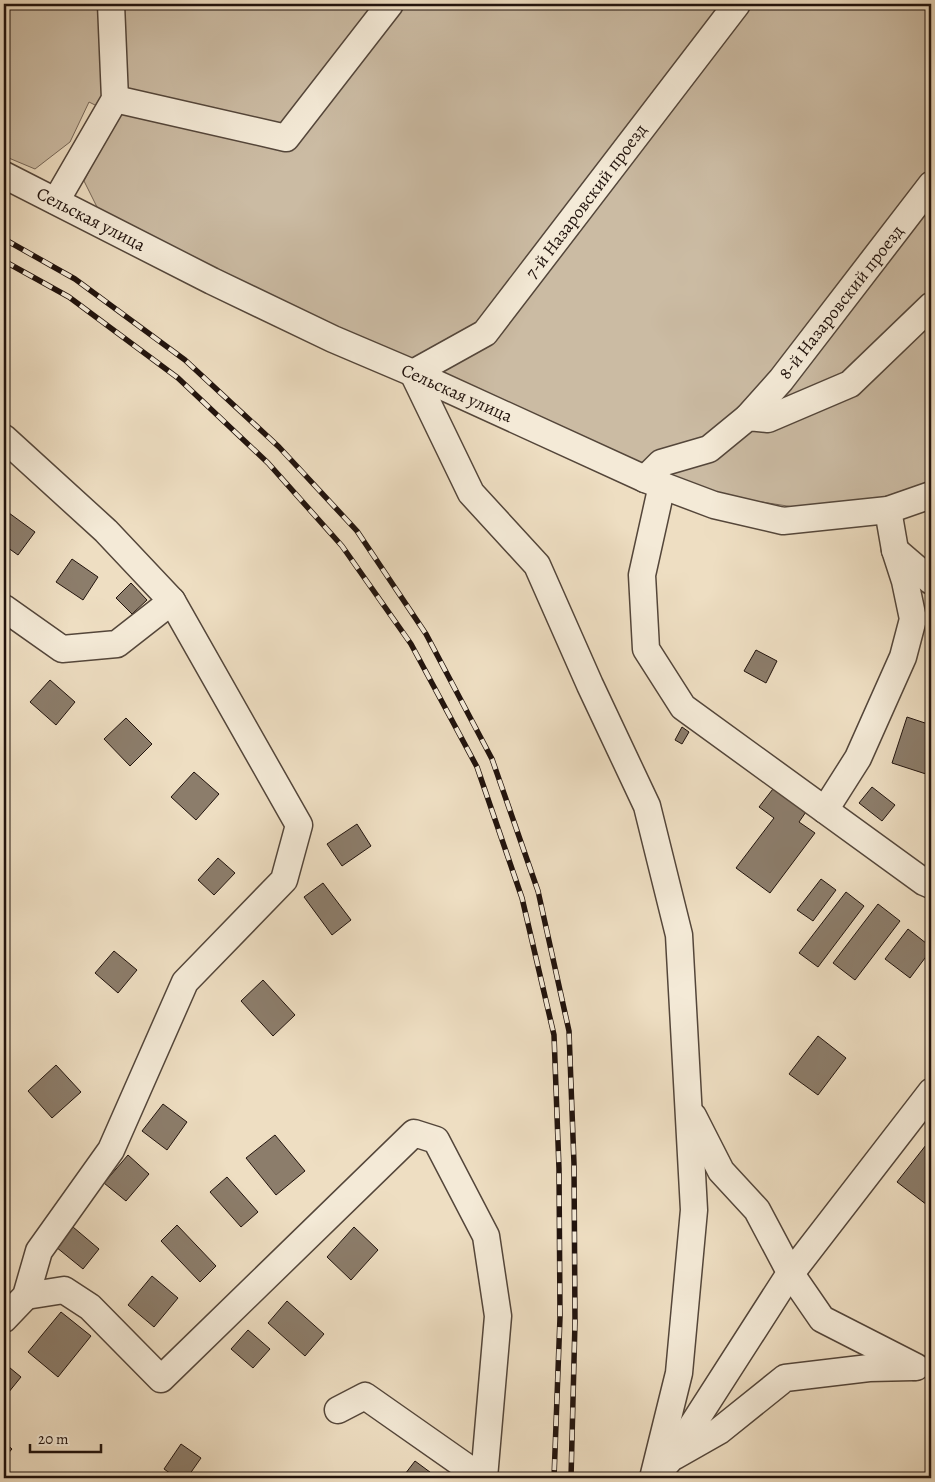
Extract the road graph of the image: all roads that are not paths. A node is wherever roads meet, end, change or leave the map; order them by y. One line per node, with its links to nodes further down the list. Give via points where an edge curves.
1 (111, 4): 4 (street)
2 (390, 4): 4 (street, via 286,138)
3 (737, 4): 9 (street, 7-й Назаровский проезд, via 485,333)
4 (114, 98): 7 (street)
5 (4, 176): 7 (street, Сельская улица)
6 (931, 185): 10 (street, 8-й Назаровский проезд, via 781,380)
7 (56, 201): 9 (street, Сельская улица, via 212,281)
8 (931, 306): 10 (street, via 850,384 768,418)
9 (413, 373): 12 (street, Сельская улица); 22 (street, via 471,493 537,565 647,806 680,935)
10 (748, 417): 12 (street, 8-й Назаровский проезд, via 709,449 661,463)
11 (4, 438): 17 (street, via 106,531)
12 (654, 482): 14 (street, Сельская улица, via 714,505 783,520); 19 (street, via 642,575 646,649 683,707)
13 (931, 495): 14 (street, Сельская улица)
14 (888, 510): 15 (street)
15 (895, 550): 16 (street); 19 (street, via 913,619 903,657 858,758)
16 (931, 581)
17 (172, 601): 18 (street, via 117,644 62,649); 24 (street, via 300,826 284,880 185,982 111,1150 39,1250)
18 (4, 608)
19 (825, 810): 20 (street)
20 (931, 885)
21 (931, 1092): 23 (street)
22 (688, 1107): 23 (street, via 721,1171 757,1210); 30 (street, via 694,1220 679,1374)
23 (790, 1274): 26 (street, via 822,1319); 28 (street)
24 (26, 1296): 25 (street); 29 (street, via 64,1290 90,1307 162,1379 414,1133 436,1140 486,1236 498,1316)
25 (4, 1319)
26 (923, 1365): 28 (street, via 785,1378 719,1431)
27 (338, 1410): 29 (street, via 365,1396)
28 (672, 1457): 30 (street)
29 (483, 1478)
30 (653, 1478)

